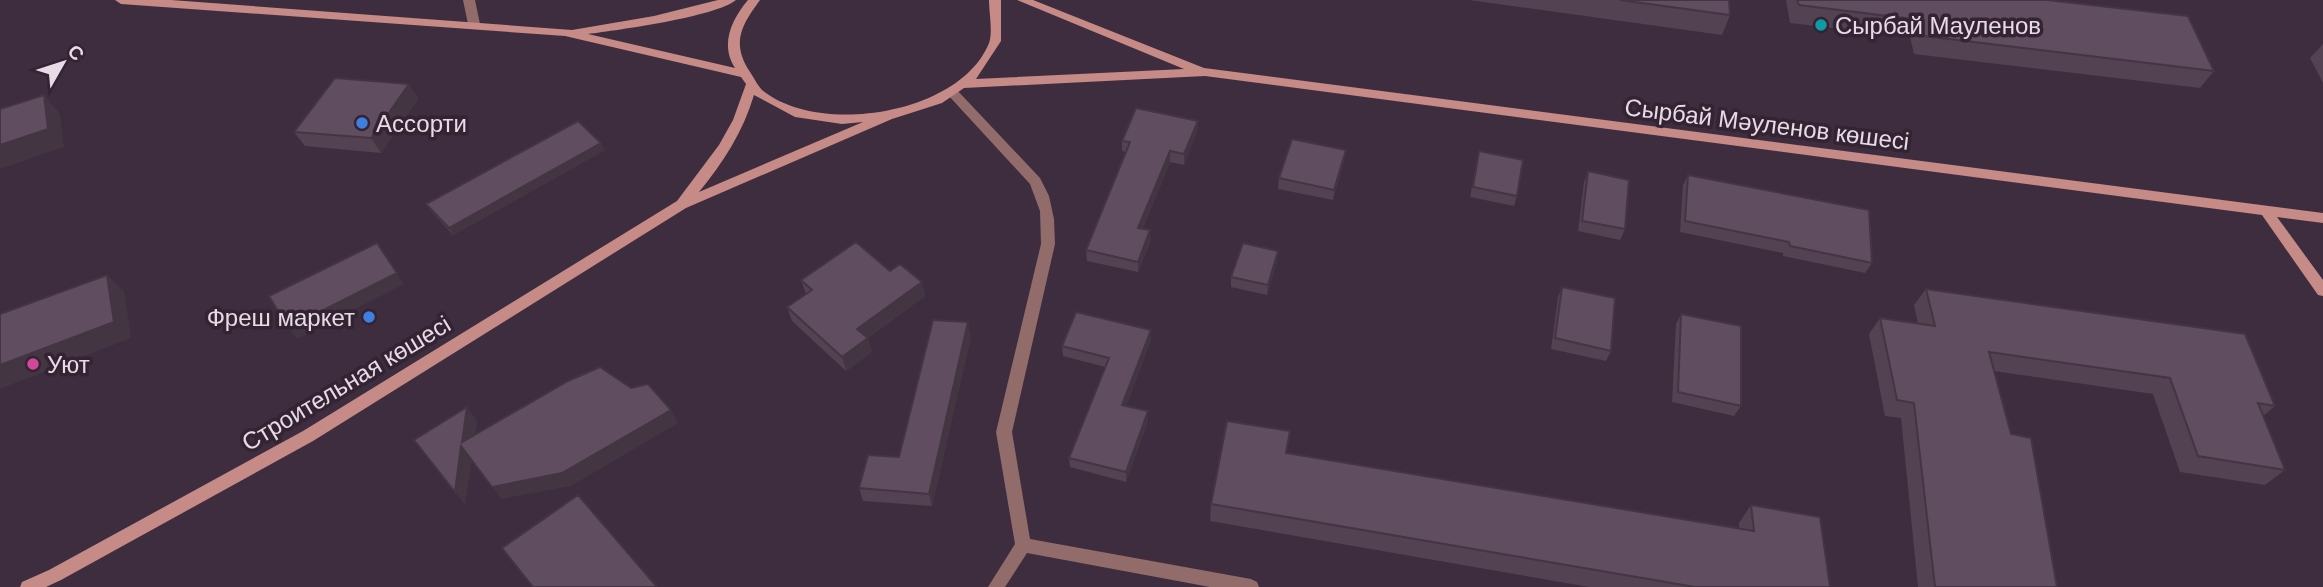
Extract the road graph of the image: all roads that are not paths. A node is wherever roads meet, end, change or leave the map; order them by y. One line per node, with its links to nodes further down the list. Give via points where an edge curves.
1 (121, 0): 7 (main road)
2 (469, 0): 7 (street)
3 (730, 0): 8 (main road, via 640,25)
4 (754, 0): 10 (main road, via 736,27 733,51)
5 (995, 0): 11 (main road, via 1000,16 993,51)
6 (1023, 0): 9 (main road)
7 (474, 24): 8 (main road)
8 (565, 32): 10 (main road)
9 (1205, 72): 11 (main road); 16 (main road, Сырбай Мәуленов көшесі)
10 (740, 73): 12 (main road)
11 (964, 84): 13 (main road)
12 (750, 87): 14 (main road, via 775,105 808,116 847,120); 15 (main road, via 731,140)
13 (952, 93): 14 (main road); 19 (street, via 1035,181 1049,223 1048,244 1003,432)
14 (887, 117): 15 (main road)
15 (681, 205): 20 (main road, Строительная көшесі, via 308,436)
16 (2266, 211): 17 (main road, Сырбай Мәуленов көшесі); 18 (main road)
17 (2323, 218)
18 (2323, 291)
19 (1023, 545): 22 (street); 23 (street)
20 (56, 581): 21 (main road, Строительная көшесі)
21 (28, 587)
22 (996, 587)
23 (1251, 587)

